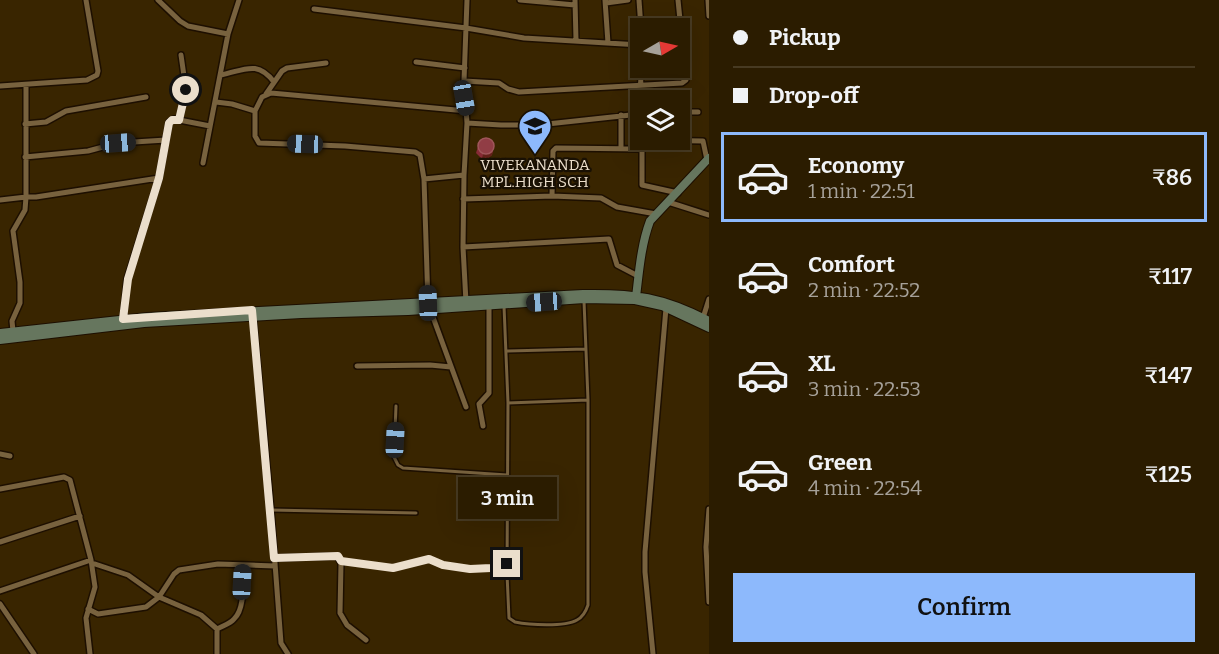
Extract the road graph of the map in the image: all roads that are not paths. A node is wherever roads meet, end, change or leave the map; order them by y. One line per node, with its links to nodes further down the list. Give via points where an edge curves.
1 (86, 0): 28 (street, via 96,75 87,80)
2 (158, 0): 16 (street, via 188,26)
3 (239, 0): 16 (street)
4 (467, 0): 15 (street)
5 (520, 0): 11 (street)
6 (628, 0): 10 (street)
7 (639, 0): 14 (street)
8 (678, 0): 30 (street, via 686,80)
9 (708, 0): 13 (street)
10 (606, 2): 18 (street)
11 (575, 3): 17 (street)
12 (314, 9): 15 (street)
13 (709, 16)
14 (640, 18)
15 (466, 28): 17 (street, via 524,38); 23 (street)
16 (228, 34): 24 (street)
17 (576, 40): 18 (street)
18 (608, 44): 19 (street)
19 (630, 45)
20 (181, 55): 41 (street, via 186,90)
21 (416, 62): 23 (street)
22 (326, 63): 27 (street, via 287,68)
23 (465, 68): 26 (street)
24 (221, 75): 27 (street, via 261,68); 34 (street)
25 (640, 78): 30 (street)
26 (464, 81): 30 (street, via 499,83 519,92); 36 (street)
27 (274, 82): 32 (street)
28 (26, 85): 29 (street); 43 (street)
29 (0, 86)
30 (640, 86): 31 (street)
31 (640, 90)
32 (266, 94): 35 (street); 36 (street)
33 (146, 97): 43 (street, via 66,111 46,122)
34 (216, 102): 35 (street); 44 (street)
35 (255, 111): 55 (street, via 255,136 260,143 415,152 421,157)
36 (467, 111): 42 (street)
37 (690, 112): 38 (street)
38 (698, 112)
39 (621, 115): 40 (street); 42 (street, via 538,125); 47 (street)
40 (630, 115)
41 (179, 120): 44 (street); 45 (street, via 170,120)
42 (466, 123): 53 (street)
43 (25, 124): 50 (street)
44 (210, 126): 52 (street)
45 (166, 140): 50 (street); 54 (street)
46 (690, 141): 51 (street, via 703,141)
47 (621, 148): 48 (street); 57 (street, via 556,148)
48 (630, 148)
49 (642, 150): 56 (street, via 642,185)
50 (25, 157): 58 (street)
51 (708, 159): 56 (main road)
52 (203, 163)
53 (464, 175): 55 (street); 59 (street)
54 (159, 178): 58 (street); 76 (street, via 128,279)
55 (424, 178): 71 (street)
56 (678, 193): 61 (main road)
57 (552, 196): 59 (street); 62 (street, via 601,198 617,207)
58 (26, 197): 60 (street); 78 (street, via 25,210 13,231 21,297 12,321)
59 (463, 199): 64 (street)
60 (0, 200)
61 (668, 202): 62 (main road); 63 (street)
62 (656, 214): 65 (main road, via 646,231)
63 (709, 215)
64 (463, 247): 65 (street, via 609,239 617,265); 69 (street)
65 (638, 276): 66 (main road)
66 (636, 297): 67 (main road); 69 (main road, via 583,294); 73 (main road); 75 (main road, via 666,301)
67 (584, 299): 70 (main road); 81 (lane)
68 (709, 299): 75 (street)
69 (466, 303): 71 (main road); 72 (main road)
70 (504, 304): 72 (main road); 82 (lane)
71 (429, 306): 74 (main road); 84 (street)
72 (489, 306): 89 (street, via 489,393 479,404)
73 (666, 308): 77 (main road); 119 (street, via 645,552)
74 (253, 313): 76 (main road); 95 (street)
75 (706, 320)
76 (123, 322): 78 (main road); 80 (main road)
77 (709, 328)
78 (13, 331): 79 (main road)
79 (0, 333)
80 (0, 340)
81 (586, 349): 82 (lane); 85 (lane)
82 (506, 351): 86 (lane)
83 (357, 366): 84 (street)
84 (451, 367): 88 (street)
85 (588, 400): 86 (lane); 102 (lane, via 586,612 568,623 515,622 510,618)
86 (508, 403): 92 (lane)
87 (396, 406): 92 (lane, via 394,457 398,465)
88 (466, 407)
89 (483, 426)
90 (0, 454): 91 (street)
91 (10, 456)
92 (507, 475): 102 (lane)
93 (0, 489): 97 (street, via 69,478)
94 (709, 509): 105 (street)
95 (271, 510): 96 (lane); 99 (street)
96 (416, 513)
97 (80, 516): 98 (street); 101 (street)
98 (0, 542)
99 (274, 558): 100 (street, via 338,556); 104 (street)
100 (341, 561): 102 (lane, via 393,568 429,559 470,569); 114 (street, via 340,613 347,625)
101 (92, 562): 106 (street); 107 (street, via 128,575); 110 (street, via 95,587)
102 (507, 564)
103 (243, 565): 104 (street); 107 (street, via 179,570); 113 (street, via 238,614)
104 (275, 566): 118 (street, via 281,643)
105 (708, 568): 108 (street)
106 (0, 591)
107 (159, 597): 110 (street, via 146,607 98,614); 113 (street, via 201,615)
108 (709, 602)
109 (0, 604): 111 (street)
110 (88, 609): 116 (street)
111 (7, 616): 112 (street); 115 (street)
112 (0, 618)
113 (217, 629): 117 (street)
114 (366, 640)
115 (34, 654)
116 (90, 654)
117 (217, 654)
118 (288, 654)
119 (653, 654)

